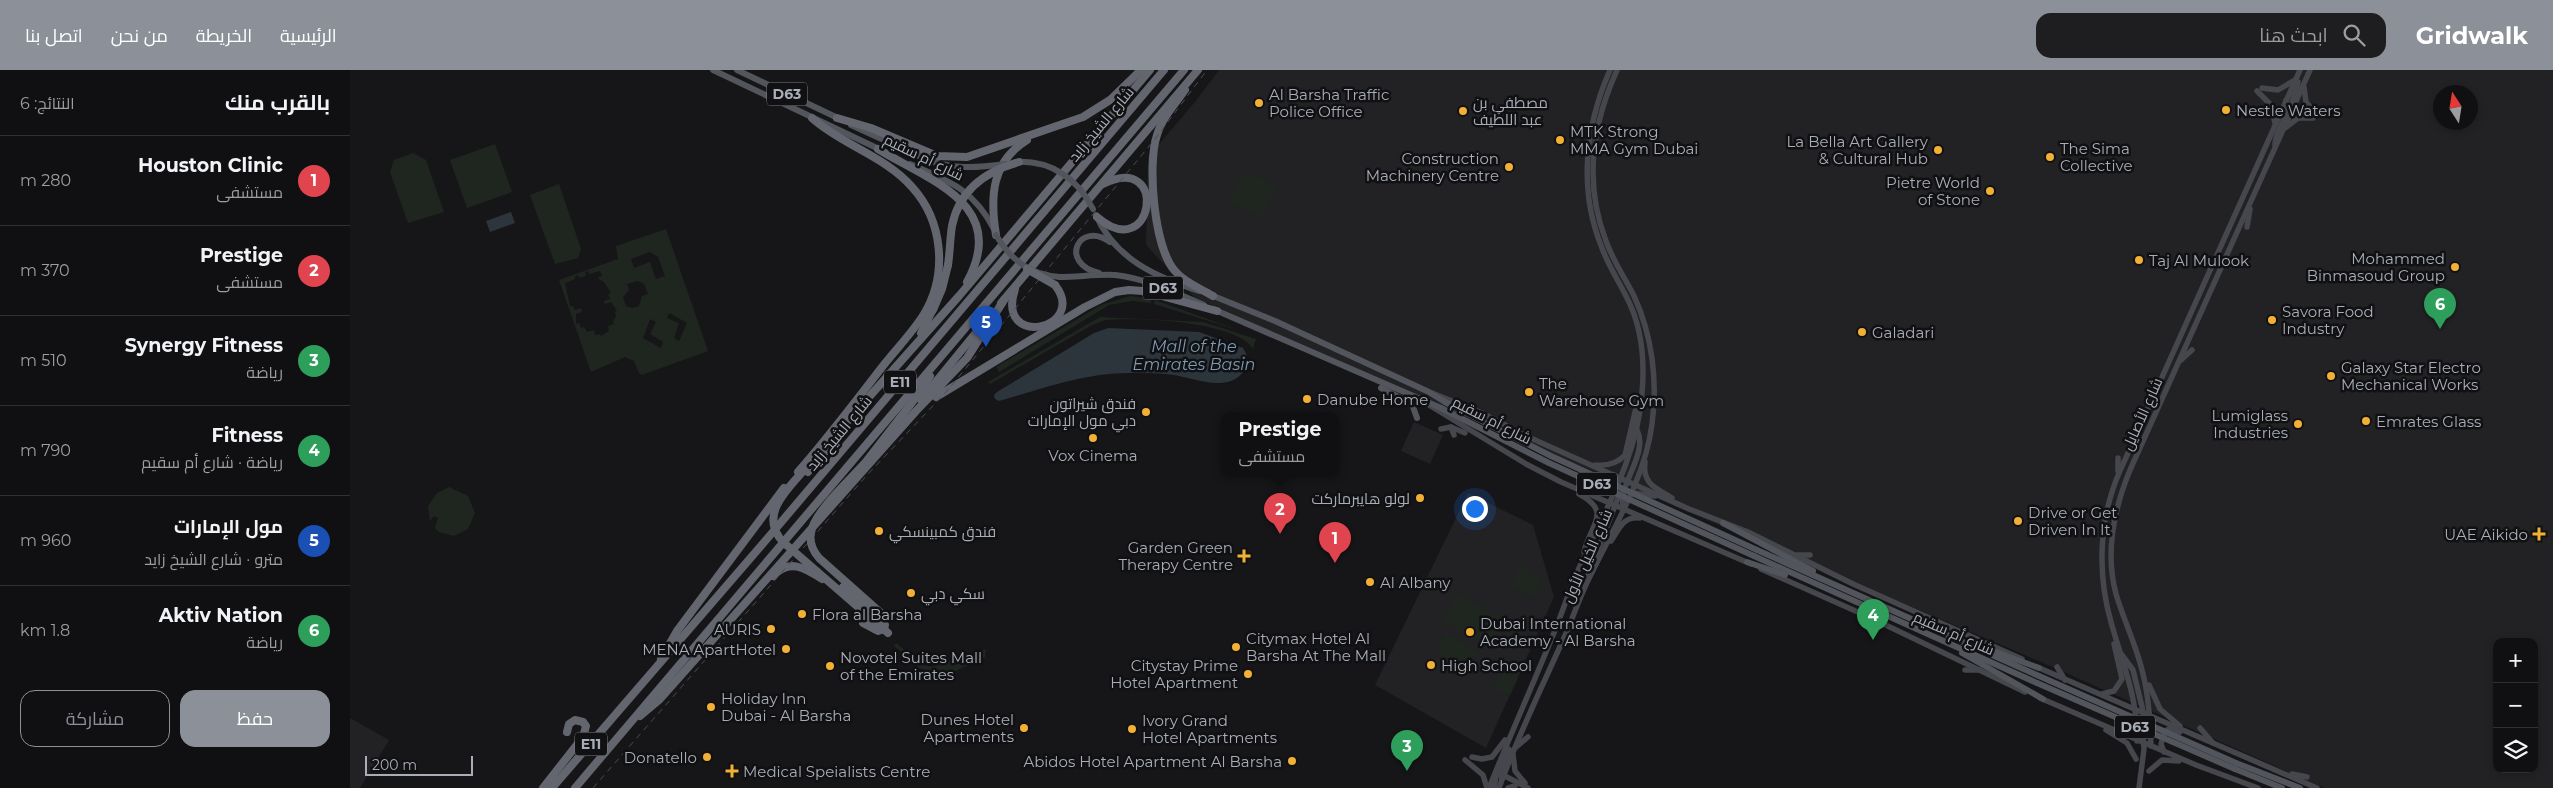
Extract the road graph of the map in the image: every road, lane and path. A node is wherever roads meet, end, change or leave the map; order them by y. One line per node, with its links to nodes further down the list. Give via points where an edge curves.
1 (713, 70): 16 (main road, شارع أم سقيم / D63)
2 (737, 70): 17 (main road, شارع أم سقيم / D63)
3 (1141, 70): 20 (highway, via 1094,111)
4 (1150, 70): 33 (highway)
5 (1164, 70): 92 (highway, شارع الشيخ زايد / E11)
6 (1184, 70): 38 (highway, شارع الشيخ زايد / E11)
7 (1199, 70): 24 (highway); 34 (highway, via 1160,125 1153,163 1158,233 1163,253 1180,277)
8 (1610, 70): 41 (main road, شارع الخيل الأول, via 1590,132 1587,190 1598,238 1637,324)
9 (1617, 70): 54 (main road, شارع الخيل الأول, via 1598,123 1593,185 1606,241 1633,295 1649,340 1654,400)
10 (2300, 70): 12 (main road, شارع الأصايل)
11 (2310, 70): 13 (main road, شارع الأصايل)
12 (2297, 78): 14 (main road, شارع الأصايل); 15 (main road, via 2290,104); 18 (main road, via 2282,89 2260,90 2271,105)
13 (2304, 84): 15 (main road, شارع الأصايل); 19 (main road, via 2306,102 2315,116 2298,118)
14 (2285, 102): 18 (main road, شارع الأصايل); 21 (main road, via 2288,109 2275,138)
15 (2293, 106): 19 (main road, شارع الأصايل)
16 (812, 118): 22 (main road, شارع أم سقيم / D63); 43 (highway, via 904,178 924,203 938,242 938,277 926,310)
17 (837, 118): 20 (highway, via 871,128 930,154 952,158 974,155); 23 (main road, شارع أم سقيم / D63, bridge, via 944,166 967,168)
18 (2275, 125): 60 (main road, شارع الأصايل)
19 (2282, 131): 21 (main road, شارع الأصايل)
20 (1037, 134): 28 (highway, via 1015,148 1000,169 992,194)
21 (2276, 146): 25 (main road, شارع الأصايل)
22 (878, 149): 28 (main road, شارع أم سقيم / D63, via 954,184 974,198); 33 (highway, via 947,187 970,212 977,254 973,270)
23 (1019, 162): 26 (main road, شارع أم سقيم / D63, bridge, via 1039,164 1064,174 1079,187); 43 (highway, bridge, via 989,173 964,197 952,223 948,264 934,307)
24 (1101, 184): 26 (highway, via 1118,178 1132,180 1143,188 1148,206 1140,222 1127,228 1113,227); 32 (highway)
25 (2251, 203): 27 (main road); 39 (main road, شارع الأصايل)
26 (1097, 217): 29 (main road, شارع أم سقيم / D63)
27 (2248, 226)
28 (996, 235): 30 (main road, شارع أم سقيم / D63, bridge, via 1009,254)
29 (1118, 247): 31 (main road, via 1095,235 1084,238 1077,247 1076,256 1082,266); 34 (main road, شارع أم سقيم / D63, via 1154,274)
30 (1027, 269): 31 (main road, شارع أم سقيم / D63, bridge, via 1060,277); 32 (highway, bridge, via 1055,285 1061,297 1059,314 1050,324 1036,328 1024,325 1013,313 1012,300)
31 (1106, 275): 36 (main road, شارع أم سقيم / D63, via 1144,281)
32 (1017, 286): 35 (highway)
33 (959, 296): 43 (highway)
34 (1213, 296): 42 (main road, شارع أم سقيم / D63)
35 (1004, 300): 48 (highway, via 967,358); 53 (highway)
36 (1218, 311): 40 (main road, شارع أم سقيم / D63); 48 (highway, via 1143,291 1114,292 944,391)
37 (2192, 350): 39 (main road)
38 (936, 363): 53 (highway, via 922,390); 103 (highway, شارع الشيخ زايد / E11)
39 (2178, 364): 57 (main road, شارع الأصايل)
40 (1367, 376): 44 (main road, شارع أم سقيم / D63); 46 (main road, via 1372,383 1412,404)
41 (1643, 383): 50 (main road, شارع الخيل الأول); 58 (main road, via 1625,455 1612,464)
42 (1429, 392): 45 (main road, شارع أم سقيم / D63); 58 (main road)
43 (860, 402): 59 (highway, via 853,419); 92 (highway, via 767,509 677,631)
44 (1424, 402): 45 (main road, شارع أم سقيم / D63); 52 (main road)
45 (1443, 405): 73 (main road, شارع أم سقيم / D63, bridge)
46 (1417, 418)
47 (1451, 427): 49 (main road); 51 (main road); 52 (main road)
48 (901, 428): 86 (highway)
49 (1441, 429)
50 (1637, 430): 61 (main road, شارع الخيل الأول); 62 (main road, via 1640,444)
51 (1454, 435)
52 (1487, 441): 63 (main road)
53 (878, 448): 82 (highway, bridge, via 818,517 810,538 820,558)
54 (1648, 449): 64 (main road, شارع الخيل الأول); 69 (main road, via 1644,469 1647,481)
55 (2141, 456): 57 (main road)
56 (2118, 458): 60 (main road)
57 (2134, 461): 96 (main road, شارع الأصايل, via 2115,516 2111,563 2117,595)
58 (1591, 464): 61 (main road)
59 (806, 470): 81 (highway, bridge, via 776,504 774,527 782,542); 84 (highway, bridge, via 781,504 777,516 778,529 785,540 885,625 878,631)
60 (2118, 473): 85 (main road, شارع الأصايل, via 2108,505 2102,546 2103,584)
61 (1621, 478): 62 (main road); 66 (main road, شارع الخيل الأول)
62 (1627, 481): 64 (main road); 66 (main road)
63 (1561, 482): 66 (main road); 76 (main road, via 1590,500 1598,510)
64 (1634, 484): 65 (main road, شارع الخيل الأول); 66 (main road); 67 (main road)
65 (1630, 493): 66 (main road); 67 (main road); 68 (main road, شارع الخيل الأول)
66 (1617, 498): 68 (main road); 68 (main road); 76 (main road, شارع الخيل الأول); 80 (main road)
67 (1666, 498): 69 (main road)
68 (1623, 509): 70 (main road); 72 (main road, شارع الخيل الأول)
69 (1689, 509): 71 (main road)
70 (1646, 519): 72 (main road, via 1625,520); 77 (main road)
71 (1723, 523): 75 (main road); 79 (main road)
72 (1604, 548): 80 (main road, شارع الخيل الأول)
73 (1756, 553): 78 (main road, شارع أم سقيم / D63); 79 (main road, شارع أم سقيم / D63)
74 (1810, 555): 75 (main road)
75 (1797, 556): 93 (main road)
76 (1583, 560): 106 (main road, شارع الخيل الأول)
77 (1747, 562): 78 (main road); 95 (main road)
78 (1804, 579): 89 (main road, شارع أم سقيم / D63)
79 (1829, 581): 89 (main road, شارع أم سقيم / D63)
80 (1585, 587): 83 (main road, شارع الخيل الأول)
81 (848, 598): 86 (highway, bridge, via 808,570 791,566 776,572 734,622); 88 (highway, bridge)
82 (882, 614)
83 (1573, 619): 87 (main road); 114 (main road, شارع الخيل الأول)
84 (863, 623)
85 (2112, 625): 90 (main road, شارع الأصايل); 98 (main road, via 2122,679 2114,691)
86 (721, 629): 103 (highway, via 659,700)
87 (1575, 629)
88 (888, 633)
89 (1957, 644): 93 (main road, via 1974,644); 99 (main road, via 1969,658); 120 (main road, شارع أم سقيم / D63, bridge)
90 (2121, 655): 100 (main road, شارع الأصايل); 101 (main road, via 2134,670)
91 (2057, 667): 97 (main road)
92 (657, 668): 128 (highway, شارع الشيخ زايد / E11)
93 (2040, 668): 97 (main road)
94 (1965, 670): 95 (main road)
95 (1982, 670): 99 (main road)
96 (2143, 671): 102 (main road, شارع الأصايل); 108 (main road, via 2160,709)
97 (2065, 680): 98 (main road)
98 (2099, 694): 100 (main road)
99 (2043, 699): 104 (main road)
100 (2136, 710): 101 (main road); 110 (main road, شارع الأصايل); 111 (main road)
101 (2144, 713): 102 (main road); 113 (main road)
102 (2150, 716): 108 (main road); 113 (main road, شارع الأصايل)
103 (634, 719): 129 (highway, شارع الشيخ زايد / E11)
104 (2100, 723): 110 (main road); 117 (main road, via 2127,743)
105 (2200, 728): 112 (main road)
106 (1512, 730): 116 (main road, via 1494,755 1484,759); 123 (main road, شارع الخيل الأول)
107 (567, 732): 127 (highway, via 569,724 576,720 586,726 583,737)
108 (2190, 733): 112 (main road); 115 (main road, via 2165,730 2161,742)
109 (1528, 737): 114 (main road)
110 (2137, 740): 111 (main road)
111 (2144, 743): 113 (main road); 134 (main road)
112 (2213, 743): 122 (main road)
113 (2151, 746): 115 (main road)
114 (1513, 751): 123 (main road, شارع الخيل الأول); 125 (main road, via 1515,771)
115 (2164, 752): 119 (main road)
116 (1472, 757)
117 (2136, 759)
118 (1464, 760): 130 (main road, via 1483,776)
119 (2196, 765): 121 (main road, via 2165,759); 135 (main road)
120 (2235, 766): 136 (main road, شارع أم سقيم / D63); 137 (main road, شارع أم سقيم / D63)
121 (2149, 771)
122 (2282, 772): 124 (main road); 138 (main road)
123 (1499, 774): 125 (main road); 130 (main road, شارع الخيل الأول); 131 (main road); 132 (main road, شارع الخيل الأول)
124 (2307, 777)
125 (1527, 785)
126 (1515, 786): 133 (main road)
127 (543, 788)
128 (552, 788)
129 (574, 788)
130 (1488, 788)
131 (1494, 788)
132 (1498, 788)
133 (1508, 788)
134 (2138, 788)
135 (2258, 788)
136 (2282, 788)
137 (2300, 788)
138 (2317, 788)

